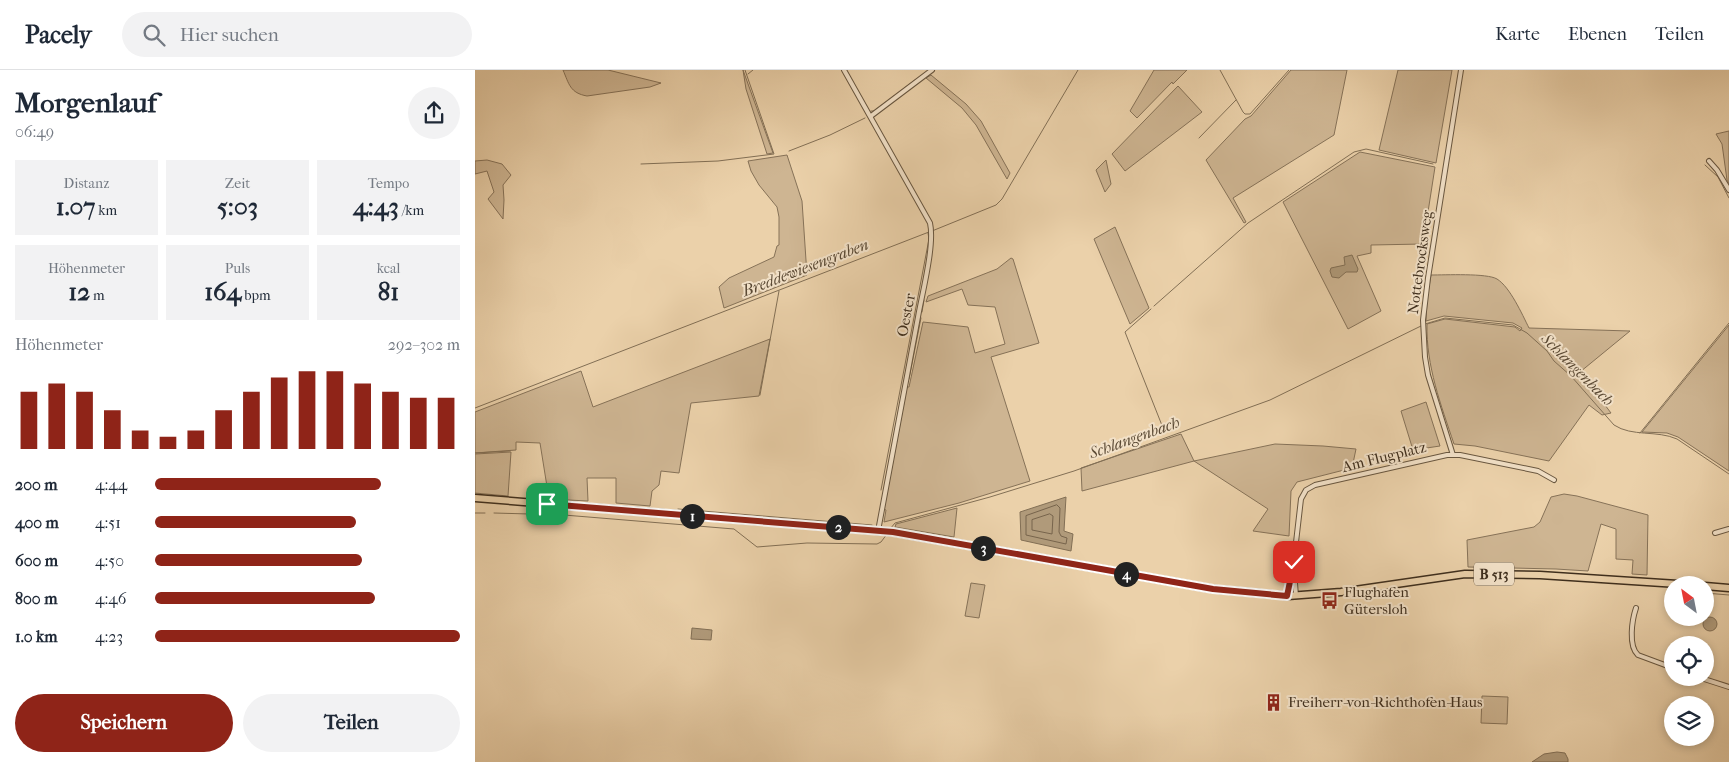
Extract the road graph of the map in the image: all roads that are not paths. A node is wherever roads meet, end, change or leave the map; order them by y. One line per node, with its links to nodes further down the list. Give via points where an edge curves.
1 (844, 70): 4 (street, Oester)
2 (932, 70): 4 (street)
3 (1461, 70): 7 (street, Nottebrocksweg, via 1423,320 1425,358)
4 (871, 116): 11 (street, Oester, via 930,223 931,240)
5 (1709, 161): 6 (street)
6 (1729, 190)
7 (1453, 455): 8 (street, Am Flugplatz, via 1538,471); 13 (street, Am Flugplatz, via 1315,485 1306,490 1299,508)
8 (1554, 480)
9 (475, 498): 11 (main road, B 513)
10 (1729, 529): 12 (street)
11 (881, 531): 17 (main road, B 513, via 1213,589)
12 (1715, 533)
13 (1292, 577): 17 (street, Am Flugplatz); 18 (street, Am Flugplatz)
14 (1664, 583): 18 (main road, B 513, via 1465,574)
15 (1714, 587): 16 (main road)
16 (1729, 588)
17 (1287, 596): 18 (main road, B 513)
18 (1296, 596)
19 (1636, 608): 20 (street, via 1632,621 1634,651)
20 (1664, 665)
21 (1714, 683): 22 (street)
22 (1729, 686)

